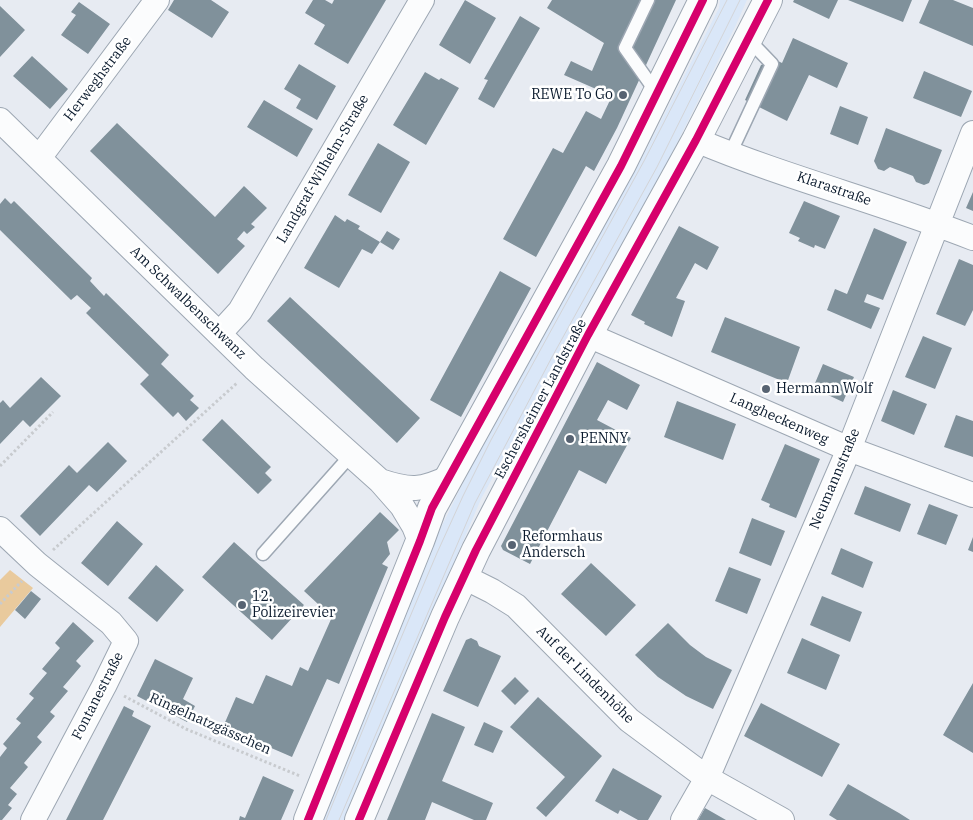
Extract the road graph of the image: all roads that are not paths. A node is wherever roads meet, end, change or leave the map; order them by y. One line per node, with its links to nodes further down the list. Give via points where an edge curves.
1 (158, 0): 12 (street, Herweghstraße)
2 (422, 0): 15 (street, Landgraf-Wilhelm-Straße, via 240,311)
3 (648, 0): 7 (lane, via 625,48)
4 (703, 0): 7 (main road)
5 (768, 0): 6 (main road, Eschersheimer Landstraße)
6 (748, 40): 10 (main road, Eschersheimer Landstraße); 11 (lane, via 772,64)
7 (656, 92): 19 (main road, via 621,166)
8 (0, 120): 12 (street, Am Schwalbenschwanz)
9 (973, 133): 13 (street, Neumannstraße)
10 (696, 140): 11 (street, Klarastraße); 16 (main road, Eschersheimer Landstraße)
11 (730, 154): 13 (street, Klarastraße)
12 (38, 158): 15 (street, Am Schwalbenschwanz)
13 (937, 224): 14 (street, Klarastraße); 17 (street, Neumannstraße)
14 (973, 238)
15 (219, 334): 18 (street, Am Schwalbenschwanz)
16 (588, 335): 17 (street, Langheckenweg); 25 (main road, Eschersheimer Landstraße)
17 (849, 449): 21 (street, Langheckenweg); 26 (street, Neumannstraße)
18 (351, 455): 20 (street, Am Schwalbenschwanz); 24 (lane)
19 (450, 476): 20 (street, Am Schwalbenschwanz, via 418,488 401,488); 23 (main road, via 432,508)
20 (380, 481): 23 (street, Am Schwalbenschwanz, via 411,519)
21 (973, 495)
22 (0, 528): 27 (street, Fontanestraße, via 37,564 111,623 126,641)
23 (420, 541): 28 (main road)
24 (263, 554)
25 (464, 577): 26 (street, Auf der Lindenhöhe, via 516,606 629,720); 29 (main road, Eschersheimer Landstraße)
26 (707, 778): 30 (street, Neumannstraße); 31 (street, Auf der Lindenhöhe)
27 (33, 820)
28 (308, 820)
29 (359, 820)
30 (683, 820)
31 (782, 820)

